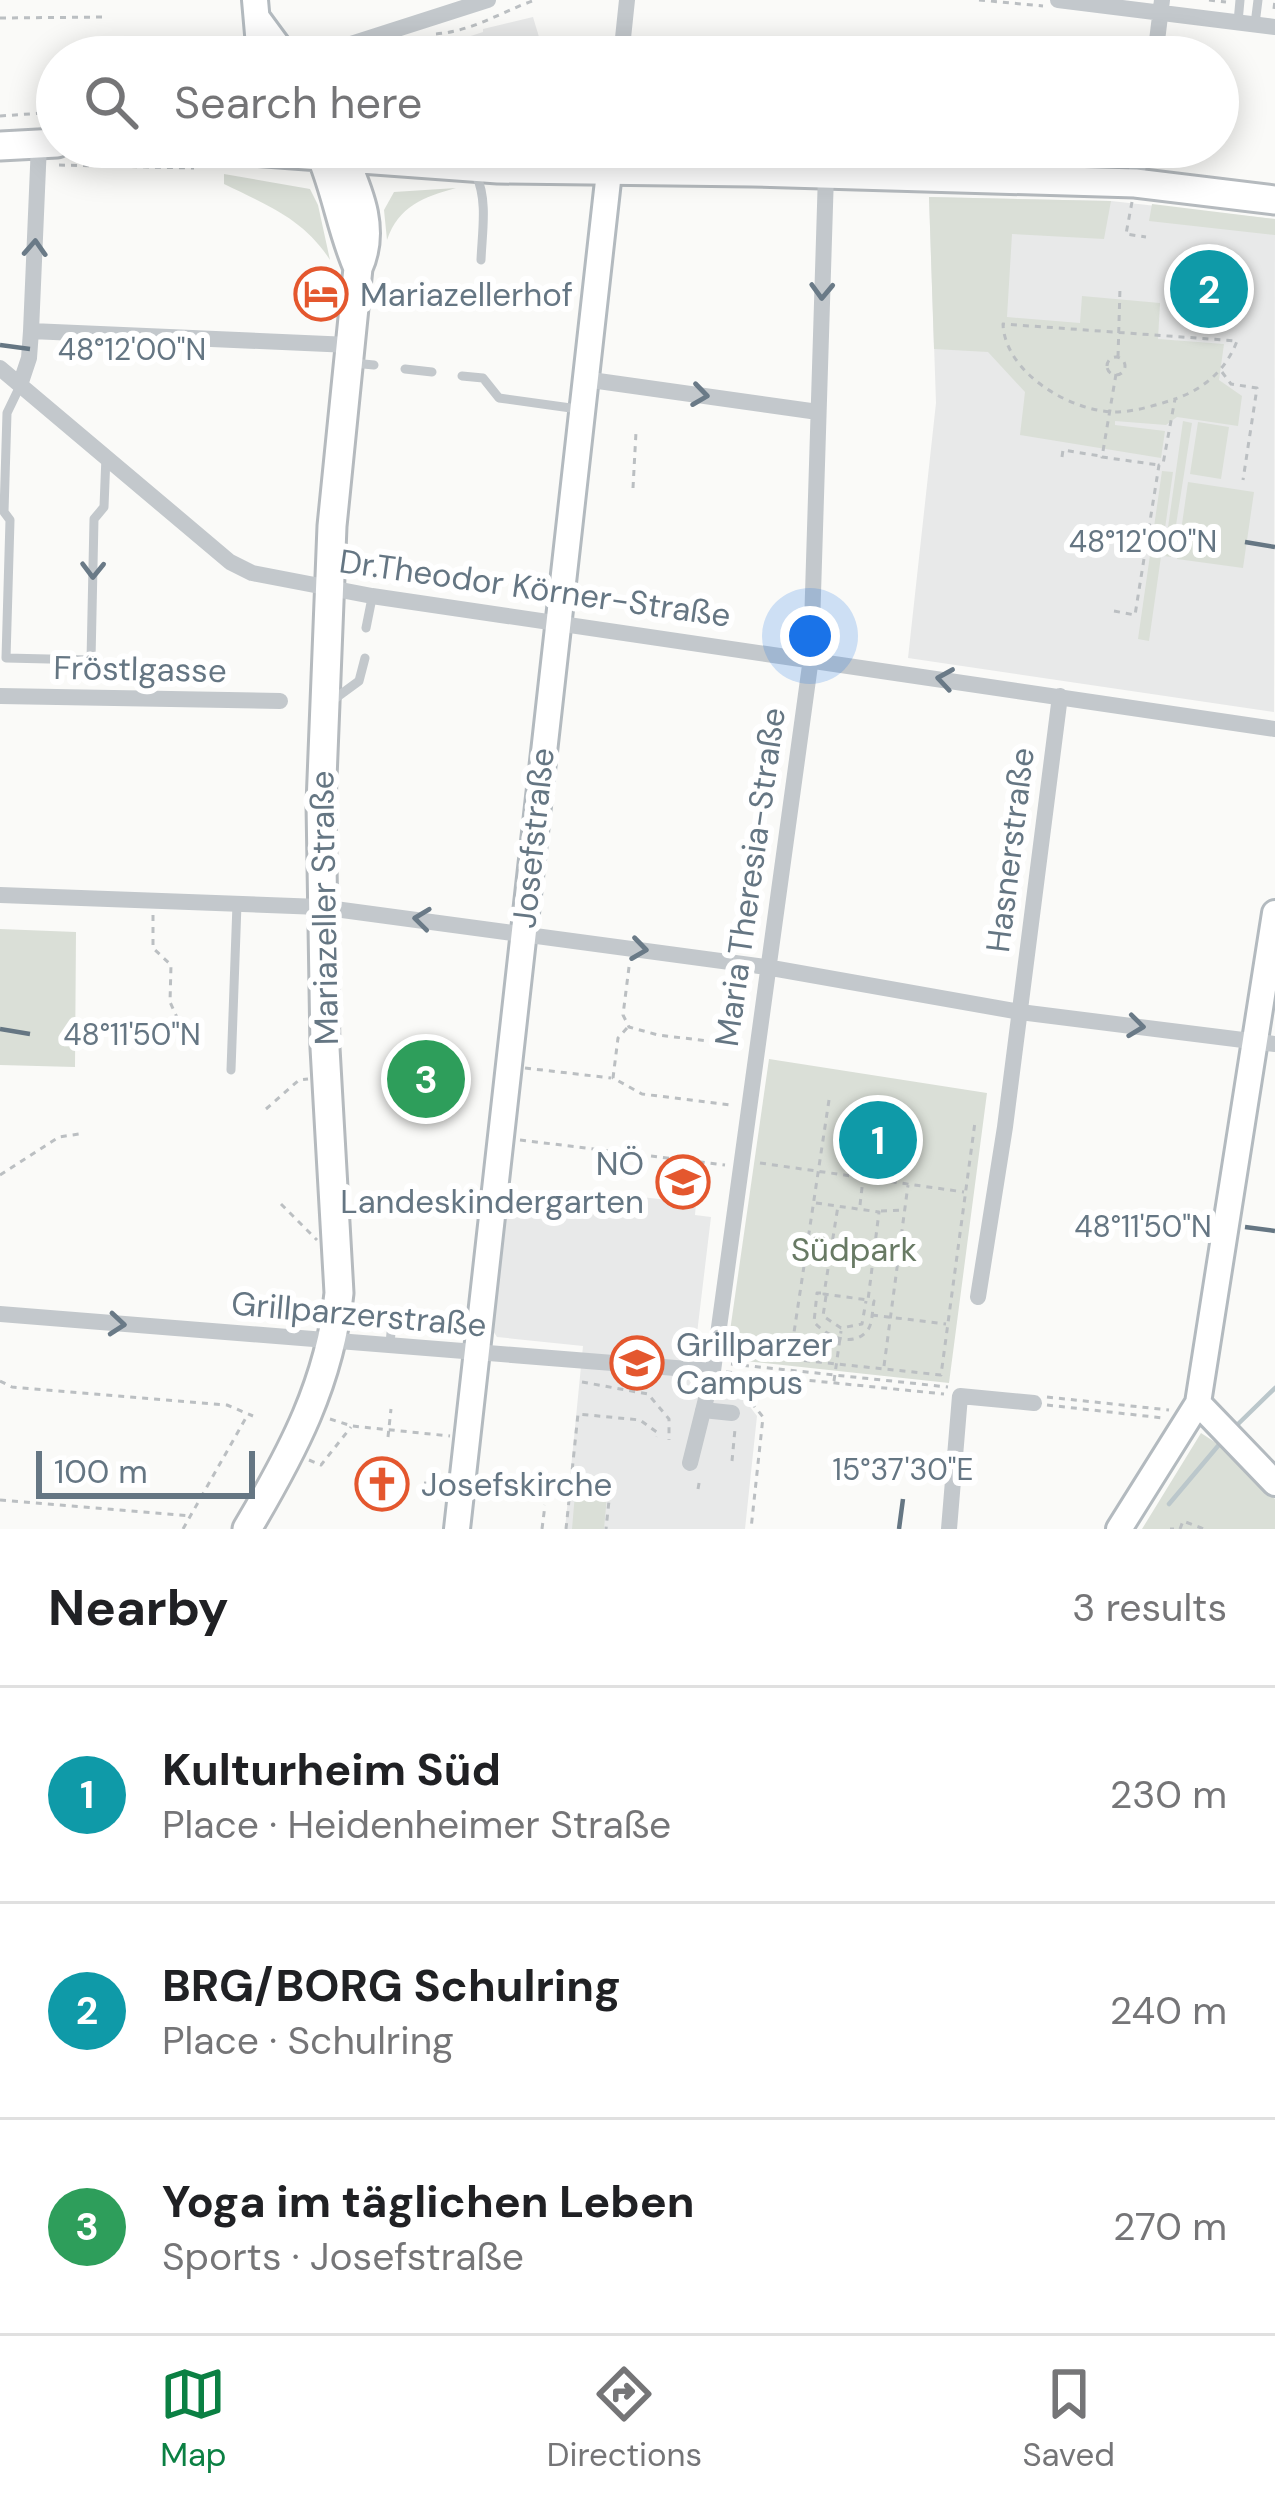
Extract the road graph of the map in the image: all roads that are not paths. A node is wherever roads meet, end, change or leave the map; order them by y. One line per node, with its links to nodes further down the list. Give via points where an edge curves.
1 (488, 0): 11 (street)
2 (627, 0): 12 (street)
3 (1058, 0): 6 (street)
4 (1240, 0): 8 (lane)
5 (1258, 0): 8 (lane)
6 (1161, 6): 8 (street); 13 (street)
7 (257, 9): 10 (street)
8 (1246, 23): 9 (street)
9 (1275, 27)
10 (273, 36)
11 (372, 36)
12 (623, 36)
13 (1157, 36)
14 (0, 146): 15 (main road)
15 (36, 149)
16 (44, 168): 26 (street, one-way to 16)
17 (338, 168): 27 (main road, Mariazeller Straße, via 365,221)
18 (472, 168): 25 (lane, via 482,187)
19 (608, 168): 32 (street, Josefstraße)
20 (718, 168): 22 (main road)
21 (1138, 168): 23 (street)
22 (826, 174): 23 (main road); 35 (street, Maria Theresia-Straße, one-way to 35)
23 (1136, 183): 24 (main road)
24 (1275, 200)
25 (481, 260)
26 (31, 331): 27 (street); 33 (street)
27 (352, 355): 37 (main road, Mariazeller Straße)
28 (0, 368): 33 (street, Dr.Theodor Körner-Straße)
29 (405, 369): 30 (lane)
30 (432, 372)
31 (462, 376): 34 (lane, via 483,378 500,398)
32 (584, 379): 34 (street, Josefstraße); 35 (street, one-way to 35)
33 (20, 385): 36 (street, Dr.Theodor Körner-Straße); 41 (lane, via 7,413)
34 (581, 410): 39 (street, Josefstraße)
35 (818, 412): 43 (street, Maria Theresia-Straße)
36 (106, 456): 37 (street, Dr.Theodor Körner-Straße, via 240,568); 41 (lane, one-way to 41, via 104,507 94,518 91,660)
37 (328, 588): 38 (street, Dr.Theodor Körner-Straße); 48 (main road, Mariazeller Straße)
38 (372, 596): 39 (street, Dr.Theodor Körner-Straße); 40 (lane)
39 (556, 621): 43 (street, Dr.Theodor Körner-Straße); 54 (street, Josefstraße)
40 (366, 628)
41 (6, 658): 44 (lane)
42 (364, 658): 48 (lane, via 359,682)
43 (811, 658): 46 (street, Dr.Theodor Körner-Straße, one-way to 43); 55 (street, Maria Theresia-Straße)
44 (0, 670)
45 (0, 696): 47 (street, Fröstlgasse)
46 (1060, 696): 49 (street, Dr.Theodor Körner-Straße); 56 (street, Hasnerstraße)
47 (280, 701)
48 (323, 706): 52 (main road, Mariazeller Straße)
49 (1275, 730)
50 (0, 895): 51 (street)
51 (237, 904): 52 (street); 58 (lane)
52 (320, 907): 54 (street, one-way to 52); 62 (main road, Mariazeller Straße, via 337,1243)
53 (1275, 913): 57 (street)
54 (524, 932): 55 (street, one-way to 55); 64 (street, Josefstraße)
55 (766, 967): 56 (street); 65 (street, Maria Theresia-Straße, via 748,1107 750,1165)
56 (1020, 1012): 57 (street, one-way to 57); 59 (street, Hasnerstraße)
57 (1266, 1042): 68 (street)
58 (231, 1070)
59 (978, 1297)
60 (0, 1314): 62 (street, Grillparzerstraße, one-way to 62)
61 (387, 1322): 63 (lane)
62 (333, 1340): 63 (street, Grillparzerstraße); 72 (main road, Mariazeller Straße, via 311,1413)
63 (382, 1346): 64 (street, Grillparzerstraße)
64 (476, 1353): 65 (street, Grillparzerstraße); 73 (street, Josefstraße)
65 (720, 1372): 67 (street, Maria Theresia-Straße)
66 (1034, 1403): 74 (street, via 960,1396)
67 (703, 1410): 69 (street); 70 (street, Maria Theresia-Straße)
68 (1192, 1412): 71 (street, via 1221,1424); 75 (street)
69 (732, 1413)
70 (691, 1463)
71 (1275, 1483)
72 (247, 1529)
73 (457, 1529)
74 (949, 1529)
75 (1119, 1529)

